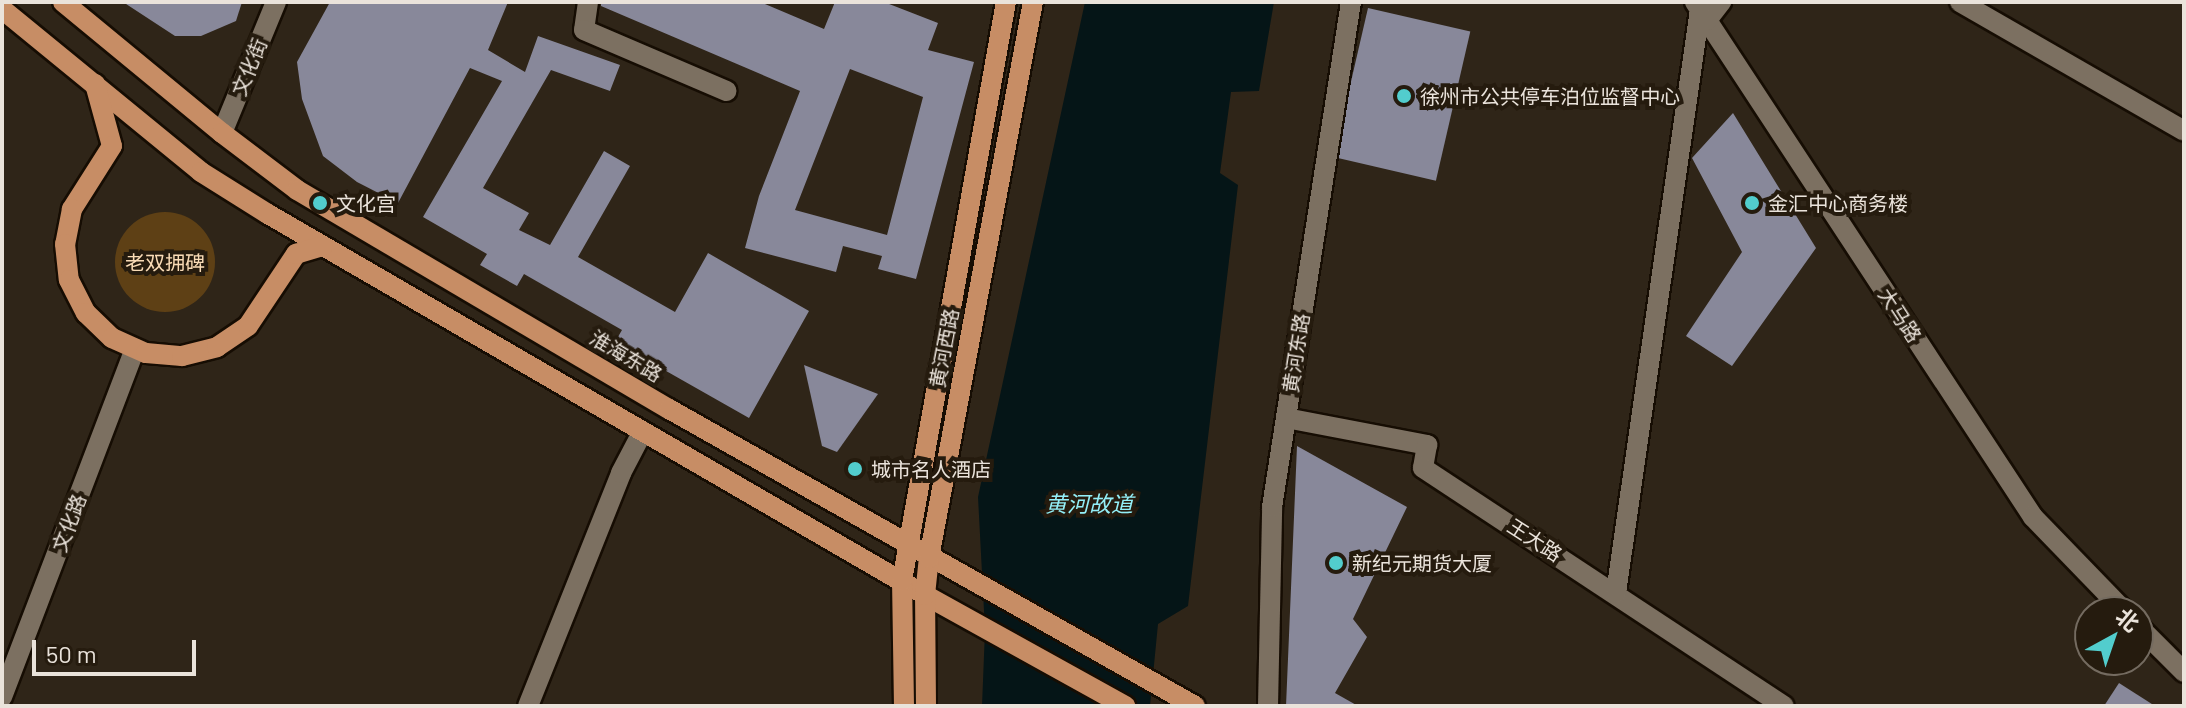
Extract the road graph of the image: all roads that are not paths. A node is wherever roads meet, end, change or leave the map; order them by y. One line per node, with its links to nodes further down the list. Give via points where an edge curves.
1 (63, 2): 14 (main road, 淮海东路)
2 (276, 2): 14 (street, 文化街)
3 (588, 2): 12 (street, via 584,30)
4 (1006, 2): 19 (main road, 黄河西路)
5 (1033, 2): 20 (main road, 黄河西路)
6 (1351, 2): 17 (street, 黄河东路)
7 (1721, 2): 10 (street)
8 (1960, 2): 13 (street)
9 (2, 9): 11 (main road)
10 (1700, 10): 22 (street); 24 (street, 大马路, via 2033,517)
11 (95, 84): 15 (main road, via 201,172); 16 (main road, via 112,146 72,209 65,244 69,280 86,313 112,338)
12 (726, 91)
13 (2184, 131)
14 (222, 133): 19 (main road, 淮海东路, via 297,190)
15 (323, 246): 16 (main road, via 296,254 248,326 217,347 182,356); 18 (main road)
16 (135, 348): 27 (street, 文化路)
17 (1286, 418): 22 (street, 王大路, via 1427,445 1423,468); 33 (street, 黄河东路, via 1272,507)
18 (643, 431): 21 (main road); 28 (street, via 621,473)
19 (908, 543): 20 (main road, 淮海东路); 21 (main road, 黄河西路)
20 (929, 558): 23 (main road, 黄河西路); 32 (main road, 淮海东路)
21 (902, 581): 23 (main road); 29 (main road, 黄河西路)
22 (1616, 593): 34 (street, 王大路)
23 (925, 595): 30 (main road, 黄河西路); 31 (main road)
24 (2110, 596)
25 (2154, 642): 26 (street)
26 (2184, 672)
27 (2, 697)
28 (528, 706)
29 (904, 706)
30 (926, 706)
31 (1125, 706)
32 (1194, 706)
33 (1268, 706)
34 (1784, 706)

